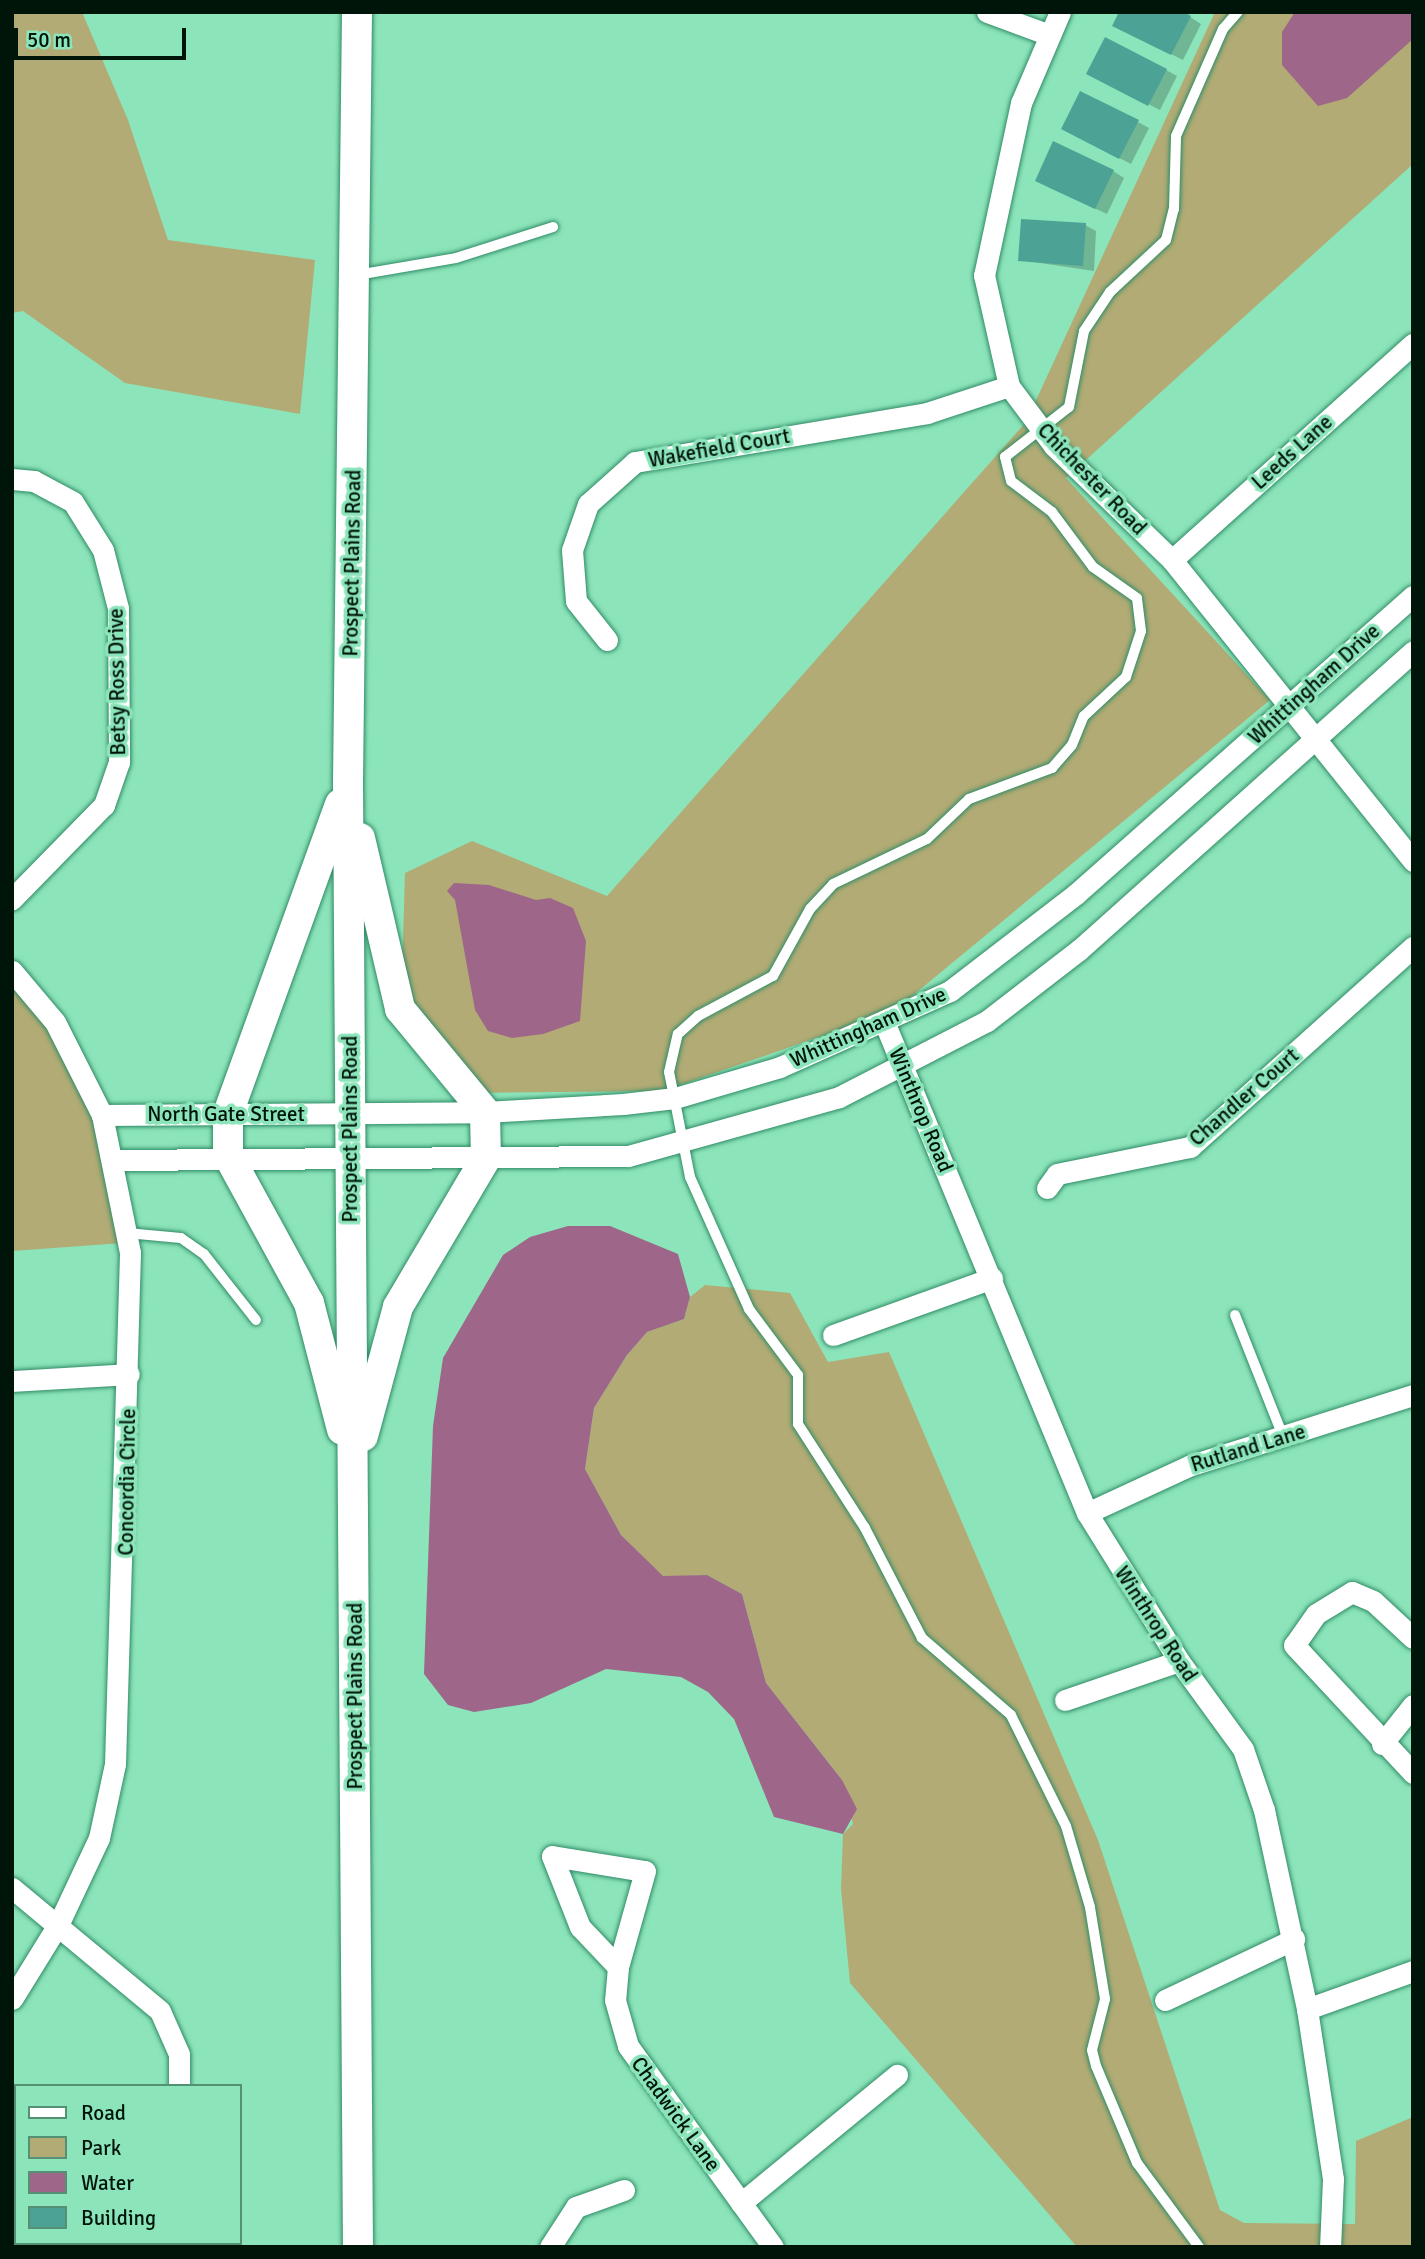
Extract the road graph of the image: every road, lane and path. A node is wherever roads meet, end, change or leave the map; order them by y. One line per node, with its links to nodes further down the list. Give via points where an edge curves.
1 (357, 12): 7 (street, Prospect Plains Road)
2 (987, 12): 5 (street)
3 (1060, 12): 5 (street, Chichester Road)
4 (1238, 12): 10 (lane, via 1223,29 1176,136 1174,209 1166,240 1095,313 1073,368 1069,407)
5 (1050, 35): 9 (street, Chichester Road, via 1021,103 984,275)
6 (553, 227): 7 (lane, via 456,258)
7 (357, 275): 18 (street, Prospect Plains Road)
8 (1413, 344): 12 (street, Leeds Lane)
9 (1009, 386): 10 (street, Chichester Road); 14 (street, Wakefield Court, via 927,413 635,462 588,504 572,550 576,601)
10 (1041, 429): 12 (street, Chichester Road); 25 (lane, via 1011,449 1005,469 1065,527 1093,567 1137,598 1140,631 1126,677 1084,716 1072,745 1052,768 969,799 927,839 833,884 810,909 773,976 698,1016 678,1034 668,1072)
11 (12, 479): 20 (street, Betsy Ross Drive, via 34,481 73,502 103,550 118,608 119,762 104,805)
12 (1172, 560): 16 (street, Chichester Road)
13 (1413, 596): 16 (street, Whittingham Drive)
14 (607, 640)
15 (1413, 652): 17 (street, Whittingham Drive)
16 (1289, 709): 17 (street); 23 (street, Whittingham Drive, via 1065,902 950,991)
17 (1314, 740): 19 (street); 24 (street, Whittingham Drive, via 1079,950 987,1021)
18 (348, 784): 26 (street, via 401,1009); 27 (street); 28 (street, Prospect Plains Road)
19 (1413, 861)
20 (12, 899)
21 (1413, 947): 35 (street, Chandler Court, via 1190,1147 1057,1174)
22 (12, 971): 29 (street, Concordia Circle, via 55,1022)
23 (885, 1024): 24 (street, Winthrop Road); 25 (street, Whittingham Drive, via 780,1067)
24 (903, 1068): 30 (street, Whittingham Drive, via 839,1097); 37 (street, Winthrop Road)
25 (675, 1098): 26 (street, Whittingham Drive); 30 (lane)
26 (485, 1112): 28 (street, Whittingham Drive); 33 (street)
27 (228, 1113): 28 (street, North Gate Street); 29 (street, North Gate Street); 31 (street)
28 (351, 1114): 32 (street, Prospect Plains Road)
29 (102, 1115): 34 (street, Concordia Circle)
30 (686, 1143): 33 (street, Whittingham Drive, via 628,1156); 68 (lane, via 690,1177 749,1309 798,1375 798,1424 865,1528 922,1638 1011,1715 1066,1826 1087,1897 1105,1999 1092,2050 1097,2066 1137,2163)
31 (228, 1156): 32 (street, North Gate Street); 34 (street, North Gate Street); 45 (street, via 309,1303)
32 (350, 1158): 33 (street, Whittingham Drive); 45 (street, Prospect Plains Road)
33 (485, 1158): 45 (street, via 398,1307)
34 (114, 1160): 36 (street, Concordia Circle)
35 (1047, 1188)
36 (127, 1233): 39 (lane, via 181,1238 204,1254); 41 (street, Concordia Circle)
37 (992, 1278): 40 (street); 46 (street, Winthrop Road)
38 (1235, 1315): 44 (lane)
39 (256, 1320)
40 (833, 1335)
41 (129, 1374): 42 (street); 54 (street, Concordia Circle, via 115,1764 99,1839)
42 (12, 1381)
43 (1413, 1395): 44 (street, Rutland Lane, via 1348,1420)
44 (1283, 1434): 46 (street, Rutland Lane, via 1191,1465)
45 (354, 1473): 65 (street, Prospect Plains Road)
46 (1087, 1513): 48 (street, Winthrop Road)
47 (1413, 1638): 51 (street, via 1373,1601 1352,1592 1297,1633 1299,1657)
48 (1179, 1661): 49 (street); 55 (street, Winthrop Road, via 1243,1749)
49 (1065, 1700)
50 (1413, 1705): 51 (street)
51 (1382, 1744): 52 (street)
52 (1413, 1773)
53 (12, 1888): 54 (street)
54 (59, 1923): 58 (street, Concordia Circle); 62 (street, via 160,2011 179,2054)
55 (1294, 1940): 59 (street); 60 (street, Winthrop Road)
56 (618, 1967): 56 (street, Chadwick Lane, via 645,1871 552,1856 580,1927); 64 (street, Chadwick Lane, via 615,2000 628,2046)
57 (1413, 1971): 60 (street)
58 (12, 1999)
59 (1165, 2000)
60 (1307, 2009): 69 (street, Winthrop Road, via 1333,2179)
61 (897, 2075): 64 (street)
62 (179, 2084)
63 (624, 2190): 66 (street, via 576,2207)
64 (741, 2203): 67 (street, Chadwick Lane)
65 (358, 2247)
66 (550, 2247)
67 (773, 2247)
68 (1199, 2247)
69 (1330, 2247)

